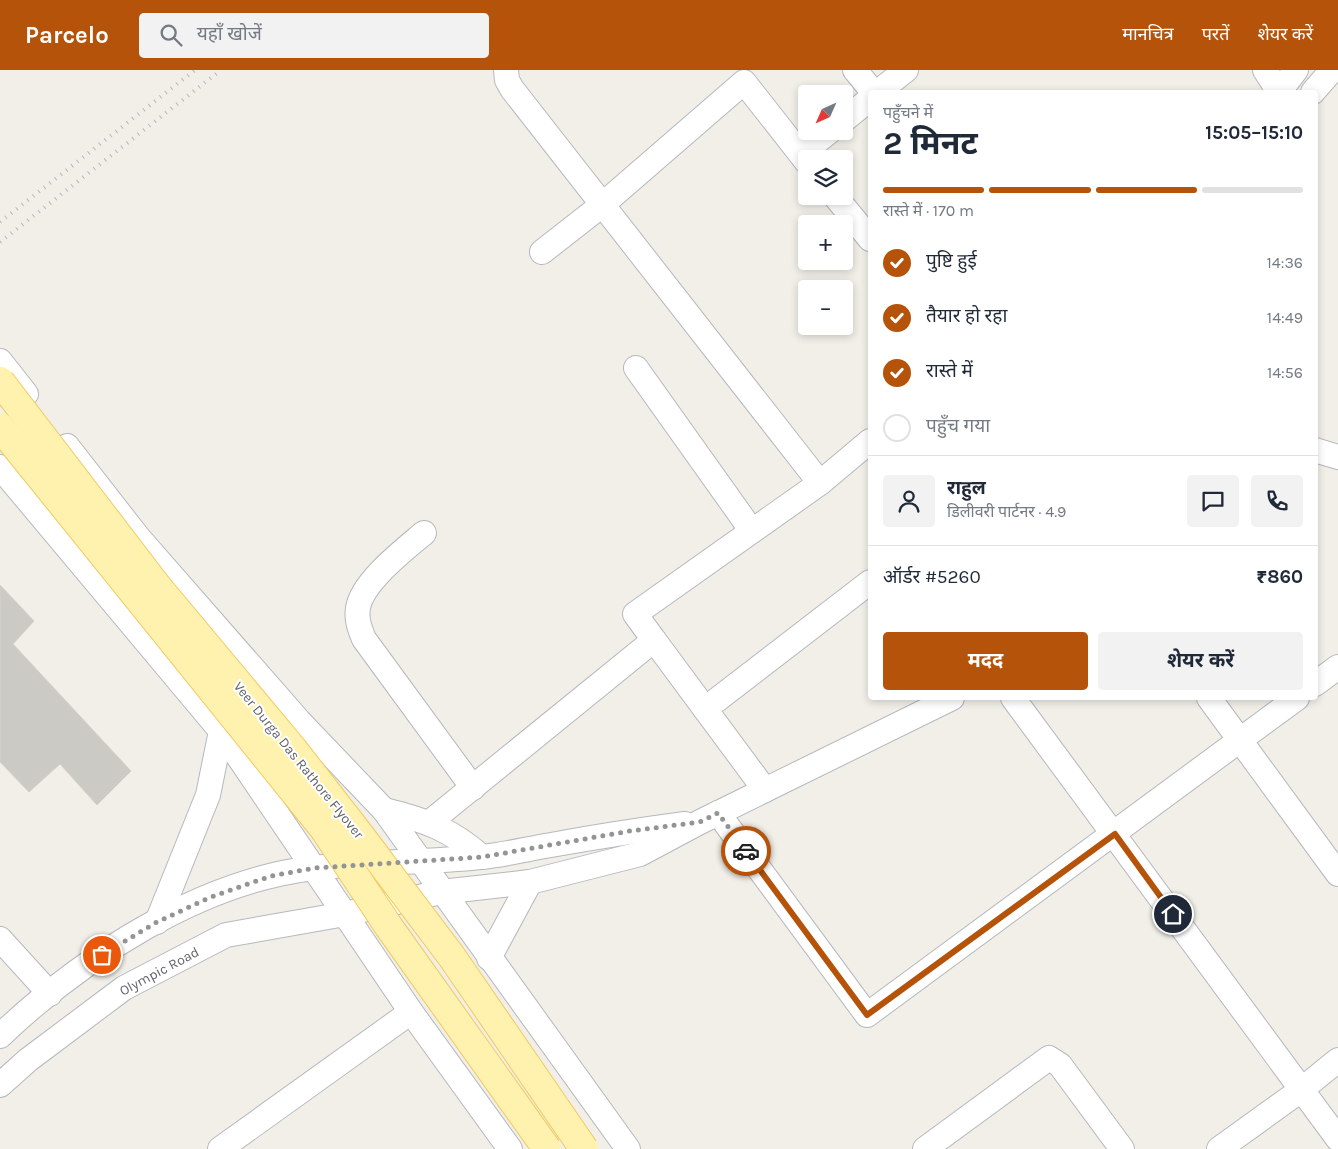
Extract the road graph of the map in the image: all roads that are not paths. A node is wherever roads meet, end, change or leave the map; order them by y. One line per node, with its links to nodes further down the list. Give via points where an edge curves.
1 (506, 70): 18 (street, via 512,89)
2 (855, 70): 8 (street)
3 (906, 70): 9 (street)
4 (1265, 70): 10 (street)
5 (1296, 70): 11 (street)
6 (1332, 70): 12 (street)
7 (739, 76): 16 (street); 18 (street)
8 (871, 90)
9 (881, 90)
10 (1278, 90)
11 (1281, 90)
12 (1315, 90)
13 (868, 101): 14 (street)
14 (853, 113)
15 (821, 140): 17 (street)
16 (798, 150)
17 (812, 150)
18 (602, 205): 21 (street); 30 (street)
19 (842, 205): 20 (street)
20 (868, 237)
21 (542, 252)
22 (0, 361): 37 (street, via 138,537)
23 (636, 368): 31 (street)
24 (0, 381): 72 (main road, Veer Durga Das Rathore Flyover, bridge, via 156,586 293,749 360,835 452,957)
25 (0, 427): 71 (main road, Veer Durga Das Rathore Flyover, bridge, via 324,829 389,927)
26 (868, 443): 30 (street)
27 (1318, 451): 28 (street)
28 (1338, 457)
29 (0, 467): 43 (street)
30 (820, 482): 31 (street)
31 (752, 531): 34 (street, via 635,614)
32 (424, 533): 45 (street, via 368,586 358,607 358,624 364,638)
33 (868, 584): 42 (street)
34 (654, 640): 42 (street); 45 (street)
35 (1338, 666): 36 (street)
36 (1318, 682)
37 (280, 697): 43 (street, via 257,707); 47 (street)
38 (948, 700): 46 (street, Olympic Road)
39 (1014, 700): 50 (street)
40 (1210, 700): 44 (street)
41 (1294, 700): 44 (street)
42 (706, 710): 46 (street)
43 (221, 731): 54 (street); 59 (street, via 208,795)
44 (1240, 740): 50 (street); 51 (street)
45 (473, 788): 49 (street)
46 (765, 790): 48 (street, Olympic Road)
47 (384, 810): 49 (street); 53 (street)
48 (709, 818): 50 (street, via 867,1015); 52 (street); 56 (street, Olympic Road, via 640,854)
49 (430, 822): 52 (street, via 462,840)
50 (1115, 834): 67 (street)
51 (1330, 847): 55 (street)
52 (482, 857): 53 (street)
53 (420, 863): 54 (street); 57 (street)
54 (315, 868): 58 (street); 59 (street, via 271,876 211,897)
55 (1338, 874)
56 (530, 882): 57 (street, Olympic Road); 61 (street)
57 (442, 892): 58 (street, Olympic Road); 61 (street)
58 (345, 914): 63 (street); 66 (street, Olympic Road, via 226,935 124,988)
59 (157, 922): 62 (street, via 102,955)
60 (0, 939): 62 (street)
61 (489, 958): 73 (street)
62 (50, 994): 64 (street)
63 (411, 1012): 69 (street); 70 (street)
64 (0, 1036)
65 (1338, 1060): 67 (street)
66 (0, 1085)
67 (1301, 1090): 68 (street); 76 (street)
68 (1338, 1139)
69 (220, 1149)
70 (510, 1149)
71 (548, 1149)
72 (584, 1149)
73 (628, 1149)
74 (925, 1149): 75 (street, via 1049,1058 1060,1065)
75 (1122, 1149)
76 (1219, 1149)

